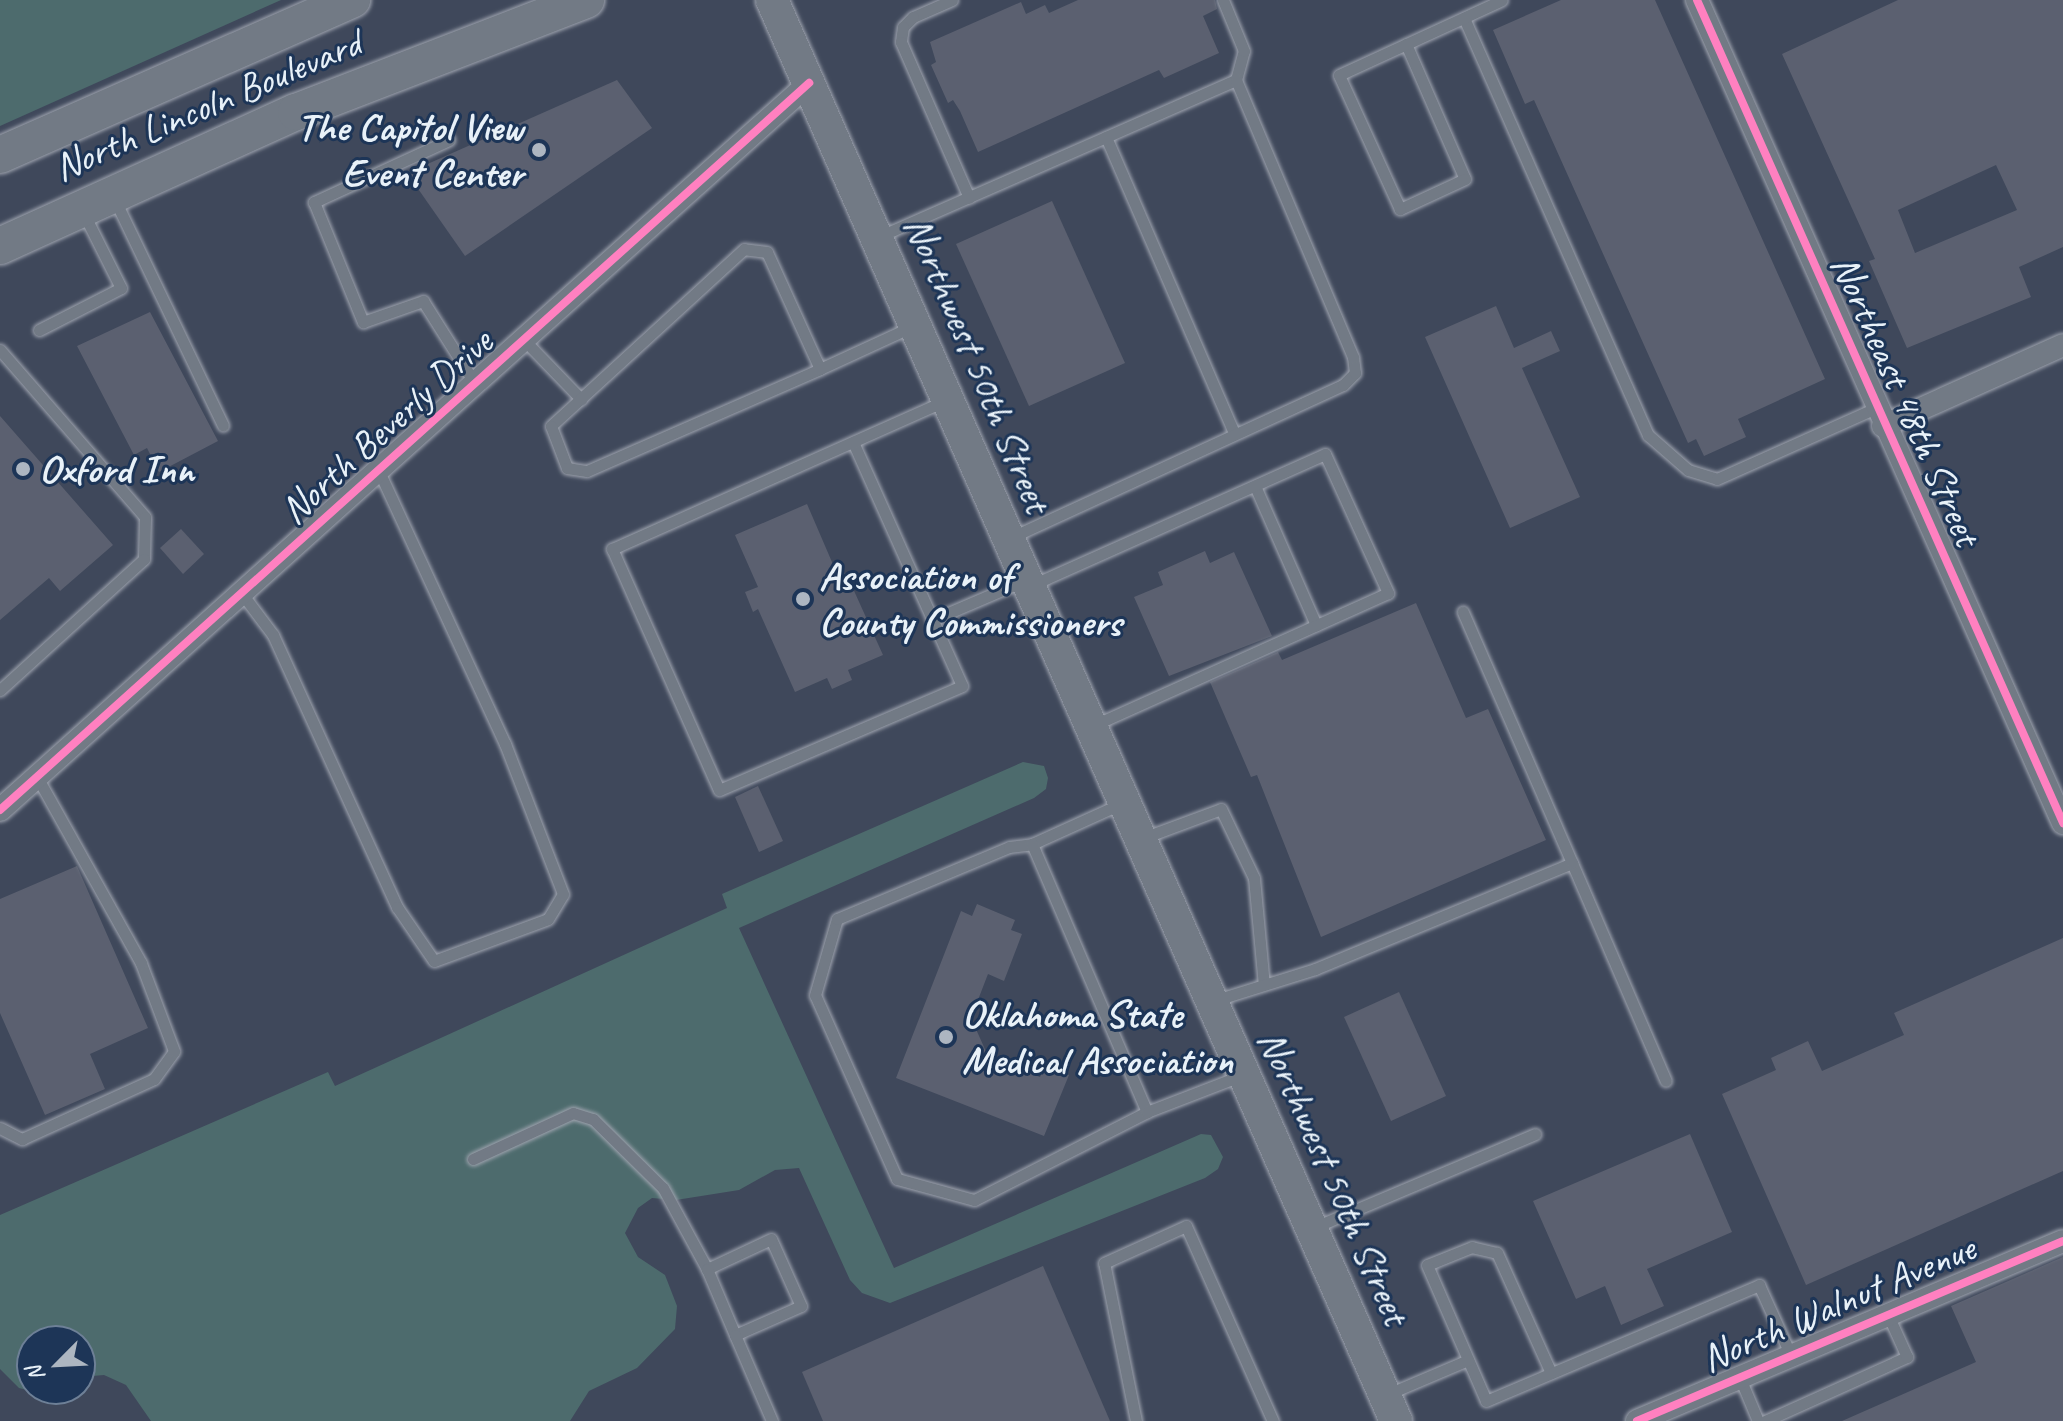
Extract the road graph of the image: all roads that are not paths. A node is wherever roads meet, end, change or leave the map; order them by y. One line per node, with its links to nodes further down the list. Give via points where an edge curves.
1 (352, 0): 14 (main road, North Lincoln Boulevard)
2 (586, 0): 16 (main road, North Lincoln Boulevard, via 448,50)
3 (772, 0): 11 (main road, Northwest 50th Street)
4 (952, 0): 15 (lane, via 913,17 903,27 901,42)
5 (1223, 0): 10 (lane, via 1244,51)
6 (1502, 0): 8 (lane)
7 (1697, 0): 28 (street, Northeast 48th Street)
8 (1464, 18): 9 (lane); 28 (lane, via 1648,435 1688,470 1717,479)
9 (1406, 44): 9 (lane, via 1339,75 1400,209 1465,179)
10 (1236, 80): 12 (lane); 30 (lane, via 1353,357 1355,373 1343,385)
11 (809, 83): 17 (main road, Northwest 50th Street); 21 (street, North Beverly Drive)
12 (1106, 137): 15 (lane); 30 (lane)
13 (449, 140): 25 (lane, via 314,202 363,322 423,301)
14 (0, 155)
15 (969, 198): 17 (lane)
16 (96, 200): 18 (main road, North Lincoln Boulevard); 20 (lane, via 121,288); 29 (lane)
17 (878, 237): 19 (main road, Northwest 50th Street)
18 (0, 246)
19 (915, 325): 24 (lane); 27 (main road, Northwest 50th Street)
20 (39, 330)
21 (525, 341): 25 (street, North Beverly Drive); 26 (lane)
22 (2063, 345): 28 (street)
23 (0, 350): 40 (lane, via 145,517 144,559)
24 (820, 369): 26 (lane, via 587,471 567,468 551,426); 26 (lane, via 767,252 744,249)
25 (476, 385): 32 (street, North Beverly Drive)
26 (581, 399)
27 (948, 400): 31 (lane); 34 (main road, Northwest 50th Street)
28 (1880, 417): 45 (street, Northeast 48th Street)
29 (223, 425)
30 (1234, 433): 34 (lane)
31 (853, 442): 38 (lane); 38 (lane, via 612,549 719,790 962,686)
32 (380, 473): 36 (street, North Beverly Drive); 36 (lane, via 505,744 563,894 548,919 434,961 397,907 273,635)
33 (1255, 486): 35 (lane); 39 (lane); 39 (lane, via 1325,454 1388,593)
34 (1007, 539): 35 (main road, Northwest 50th Street)
35 (1027, 583): 38 (lane); 41 (main road, Northwest 50th Street)
36 (243, 595): 42 (street, North Beverly Drive)
37 (1463, 612): 48 (lane)
38 (932, 620)
39 (1316, 625): 41 (lane)
40 (0, 690)
41 (1090, 727): 43 (main road, Northwest 50th Street)
42 (37, 777): 44 (street, North Beverly Drive); 54 (lane, via 141,963 174,1051 154,1079 22,1139)
43 (1123, 803): 46 (main road, Northwest 50th Street); 47 (lane)
44 (0, 810)
45 (2063, 823)
46 (1139, 839): 49 (lane, via 1221,809 1254,878); 50 (main road, Northwest 50th Street)
47 (1032, 844): 53 (lane); 53 (lane, via 1009,847 837,919 815,995 897,1179 974,1200)
48 (1572, 863): 49 (lane); 52 (lane)
49 (1264, 985): 50 (lane)
50 (1211, 1002): 51 (main road, Northwest 50th Street)
51 (1243, 1075): 53 (lane); 57 (main road, Northwest 50th Street)
52 (1666, 1081)
53 (1147, 1112)
54 (0, 1128)
55 (1535, 1134): 57 (lane)
56 (473, 1159): 59 (lane, via 573,1113 593,1119 663,1188)
57 (1311, 1229): 66 (main road, Northwest 50th Street)
58 (2063, 1241): 60 (street, North Walnut Avenue)
59 (707, 1269): 61 (lane); 61 (lane, via 771,1239 801,1306)
60 (1888, 1315): 62 (street, North Walnut Avenue); 72 (lane, via 1907,1357)
61 (735, 1335): 67 (lane)
62 (1791, 1356): 64 (lane, via 1759,1285); 65 (street, North Walnut Avenue)
63 (1468, 1360): 64 (lane, via 1486,1401); 64 (lane, via 1427,1265 1472,1247 1497,1253); 66 (lane)
64 (1551, 1373)
65 (1740, 1378): 70 (street, North Walnut Avenue); 71 (lane)
66 (1389, 1413)
67 (772, 1421)
68 (1136, 1421): 69 (lane, via 1104,1263 1186,1226)
69 (1273, 1421)
70 (1637, 1421)
71 (1758, 1421)
72 (1765, 1421)

